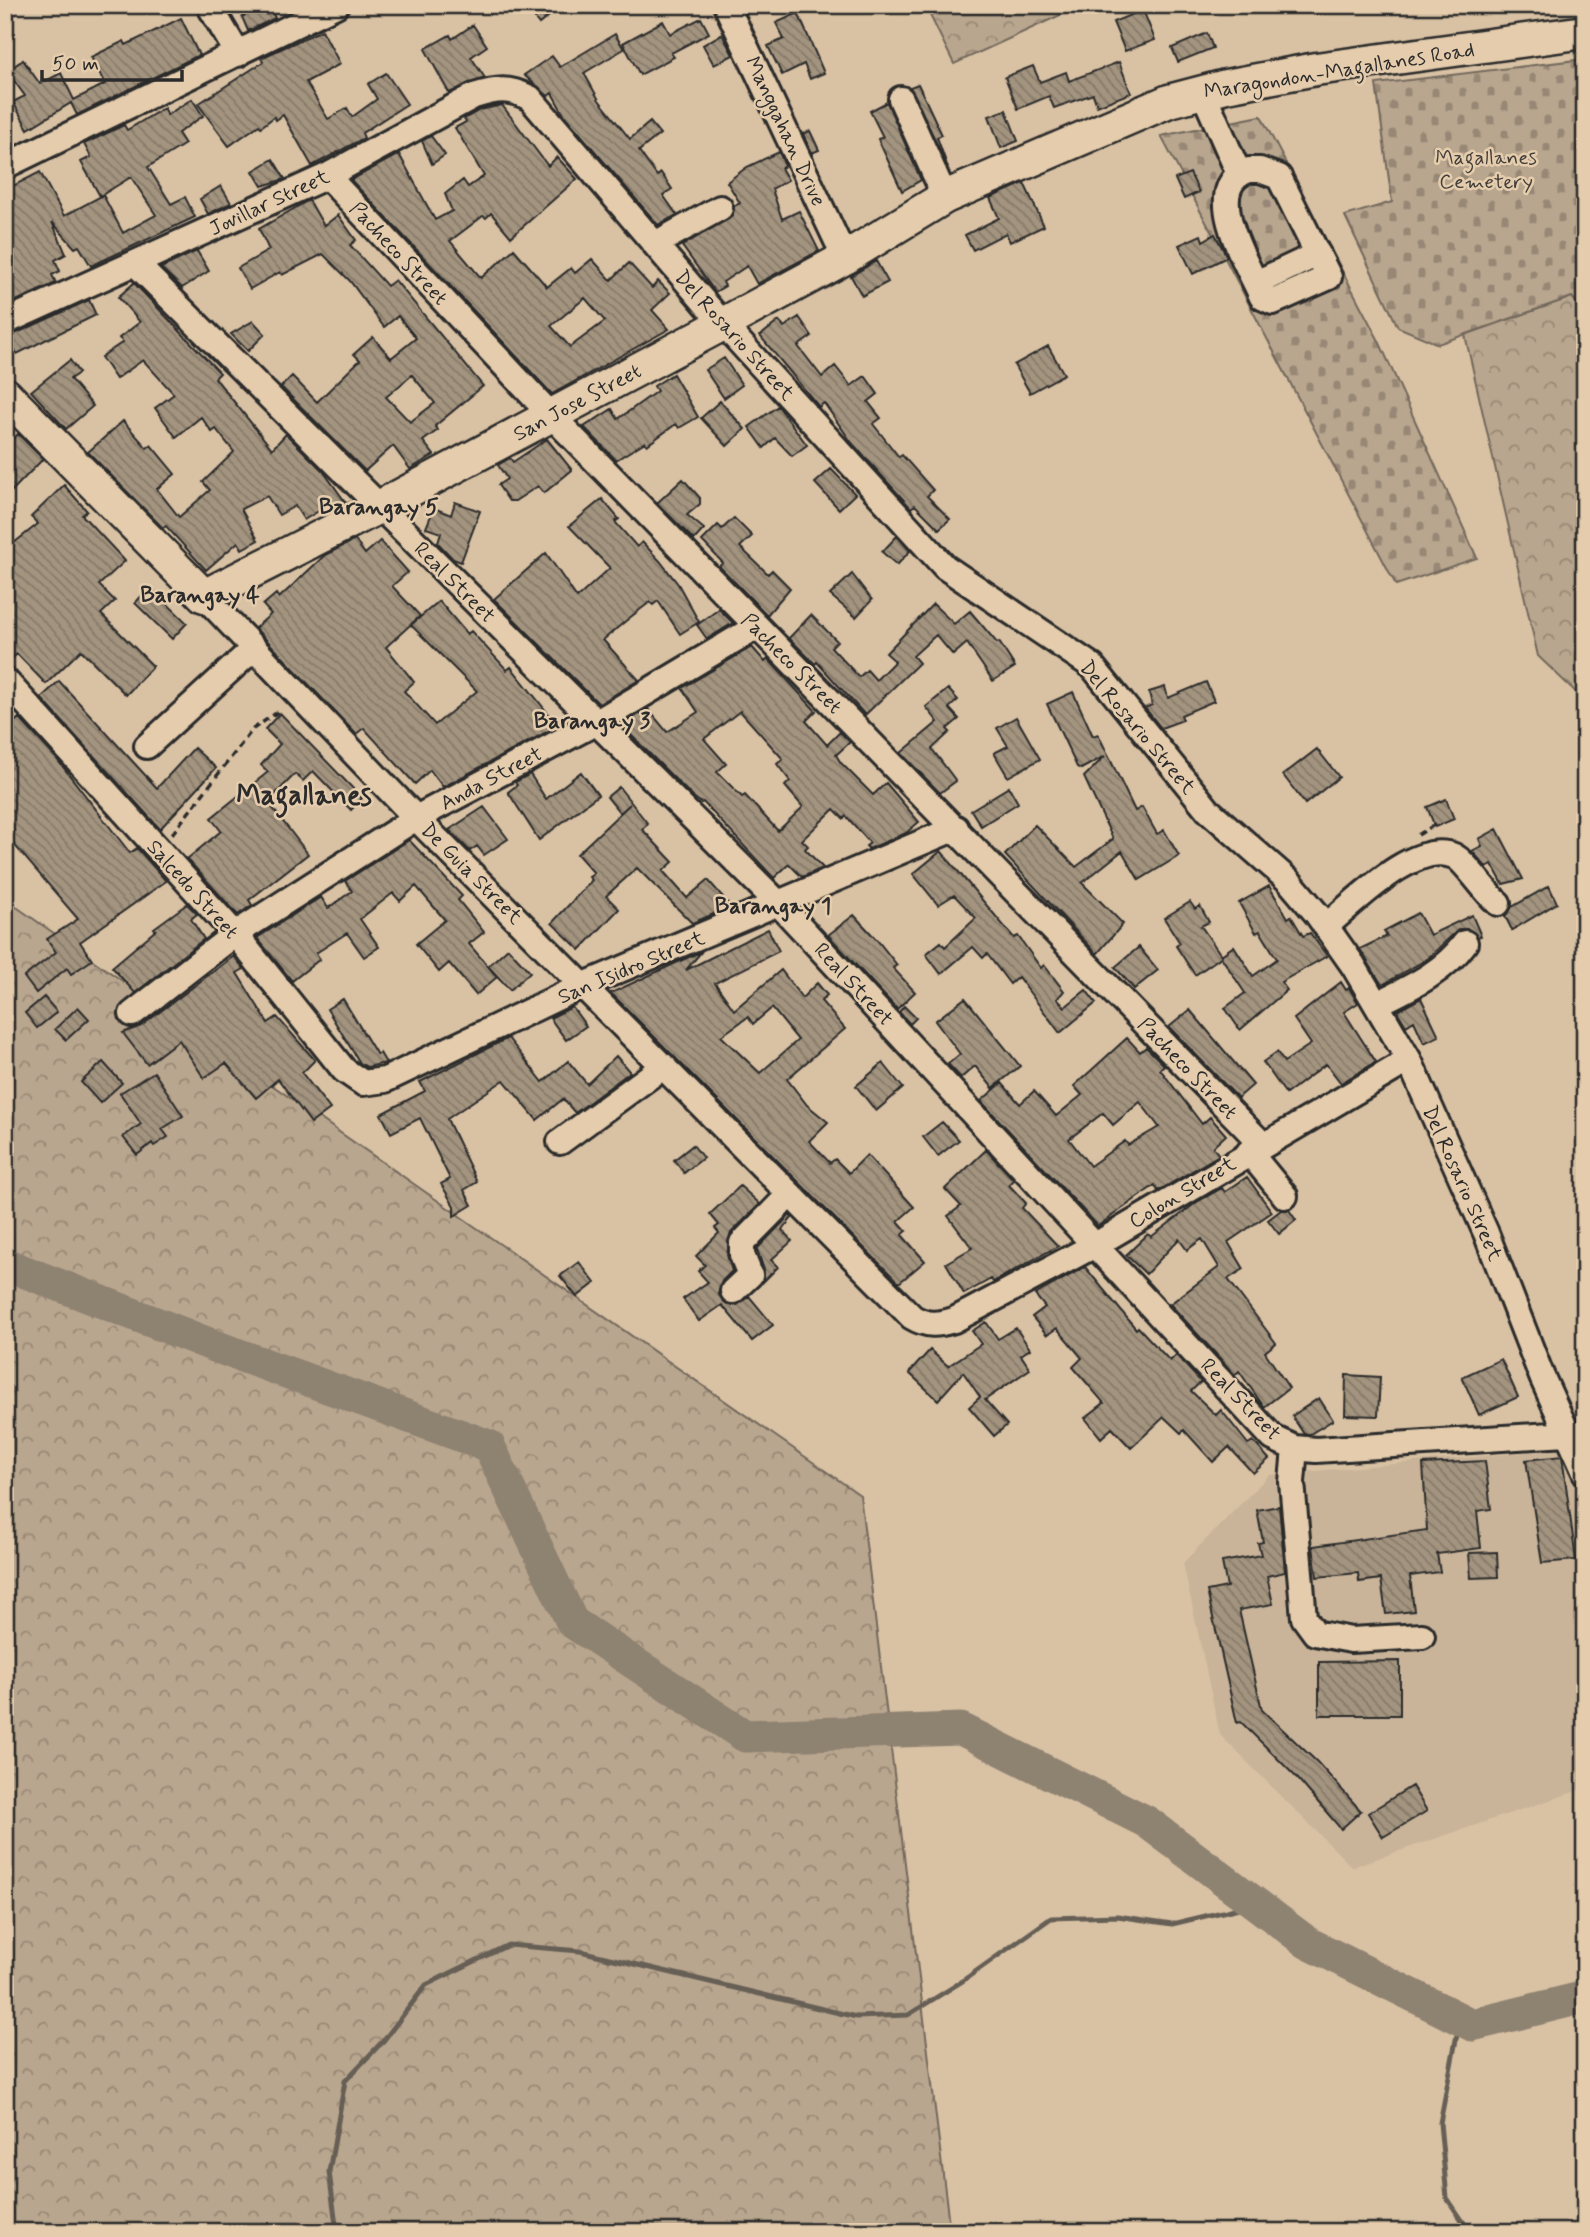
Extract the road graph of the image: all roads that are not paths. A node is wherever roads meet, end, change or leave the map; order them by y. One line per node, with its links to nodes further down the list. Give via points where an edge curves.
1 (209, 5): 5 (street)
2 (336, 5): 5 (street)
3 (726, 5): 15 (street, Manggahan Drive)
4 (1585, 32): 6 (main road, Maragondon-Magallanes Road, via 1316,69)
5 (238, 54): 9 (street)
6 (1203, 92): 10 (street); 12 (main road, Maragondon-Magallanes Road, via 1169,101)
7 (530, 99): 11 (street, Jovillar Street, via 512,89 474,96); 14 (street, Del Rosario Street)
8 (901, 99): 12 (street)
9 (5, 166)
10 (1239, 174): 10 (street, via 1227,190 1226,212 1262,297 1269,303 1328,278 1279,177 1260,170)
11 (327, 176): 16 (street, Jovillar Street); 20 (street, Pacheco Street)
12 (945, 197): 15 (main road, San Jose Street)
13 (720, 208): 14 (street)
14 (655, 244): 18 (street, Del Rosario Street)
15 (845, 258): 18 (main road, San Jose Street)
16 (137, 265): 17 (street, Jovillar Street); 21 (street, Real Street)
17 (5, 323)
18 (723, 324): 20 (main road, San Jose Street); 32 (street, Del Rosario Street, via 945,567 1092,666 1208,810 1289,881)
19 (5, 394): 22 (main road, De Guia Street)
20 (551, 415): 21 (main road, San Jose Street); 23 (street, Pacheco Street)
21 (379, 507): 22 (main road, San Jose Street); 26 (street, Real Street)
22 (204, 596): 24 (street, De Guia Street)
23 (756, 627): 26 (street, Anda Street); 29 (street, Pacheco Street)
24 (253, 649): 27 (street); 28 (street, De Guia Street)
25 (5, 680): 33 (street, Salcedo Street)
26 (597, 722): 28 (street, Anda Street); 31 (street, Real Street)
27 (147, 746)
28 (416, 818): 33 (street, Anda Street); 35 (street, De Guia Street)
29 (956, 828): 31 (street, San Isidro Street); 42 (street, Pacheco Street)
30 (1498, 903): 32 (street, via 1461,861 1438,854 1381,878)
31 (780, 905): 35 (street, San Isidro Street); 45 (street, Real Street)
32 (1326, 926): 36 (street, Del Rosario Street)
33 (235, 934): 37 (street, Anda Street); 40 (street, Salcedo Street, via 344,1070 363,1083)
34 (1465, 943): 36 (street, via 1422,981)
35 (583, 985): 39 (street, De Guia Street); 40 (street, San Isidro Street)
36 (1377, 1004): 38 (street, Del Rosario Street)
37 (132, 1014)
38 (1409, 1060): 42 (street, Colon Street); 48 (street, Del Rosario Street, via 1486,1233 1542,1377)
39 (664, 1066): 41 (street); 43 (street, De Guia Street)
40 (385, 1080)
41 (560, 1142)
42 (1255, 1148): 44 (street, Pacheco Street); 45 (street, Colon Street)
43 (790, 1194): 46 (street, via 742,1244 750,1275); 47 (street, De Guia Street, via 912,1317 937,1325)
44 (1286, 1196)
45 (1097, 1244): 47 (street, Colon Street); 49 (street, Real Street, via 1273,1438)
46 (733, 1291)
47 (954, 1320)
48 (1576, 1433): 49 (street, Real Street); 50 (street, Del Rosario Street)
49 (1295, 1448): 51 (street, via 1292,1482 1304,1618 1315,1633 1351,1640)
50 (1585, 1472)
51 (1422, 1636)

